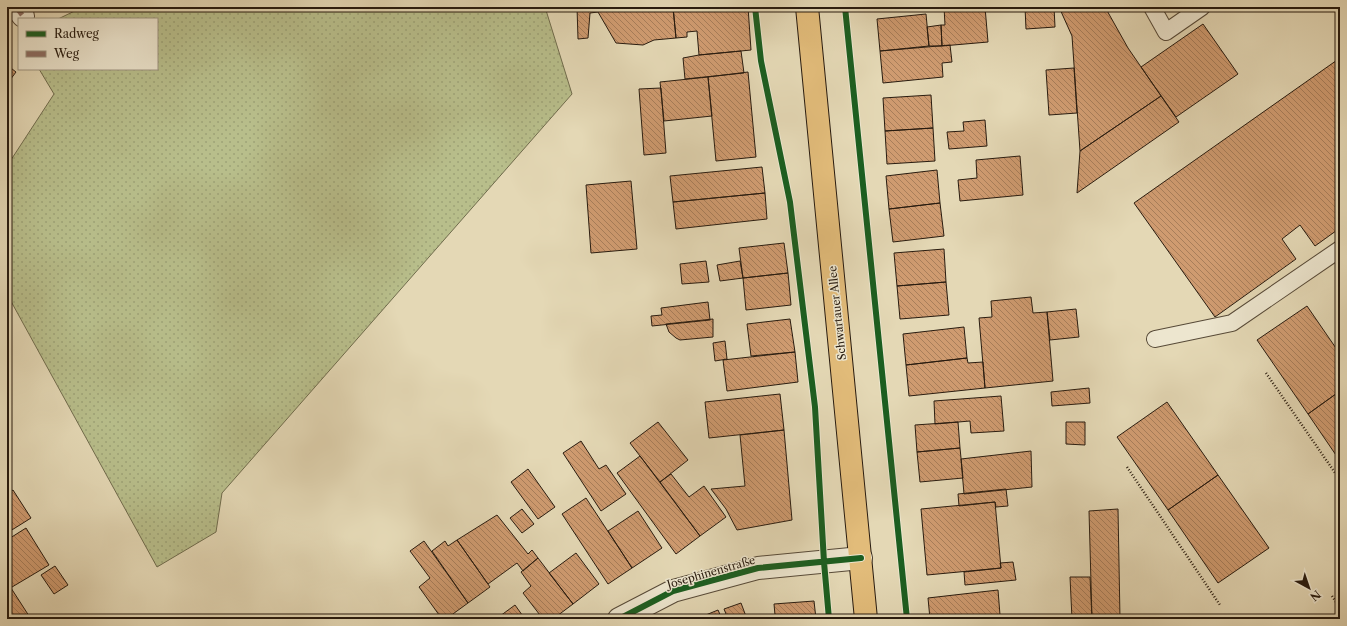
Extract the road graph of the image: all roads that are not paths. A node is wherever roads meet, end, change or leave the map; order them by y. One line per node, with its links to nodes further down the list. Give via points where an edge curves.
1 (807, 7): 6 (main road, Schwartauer Allee)
2 (1152, 7): 3 (lane, via 1166,32)
3 (1202, 7)
4 (1340, 248): 5 (lane, via 1232,323)
5 (1156, 339)
6 (861, 558): 7 (street, Josephinenstraße, via 758,568 673,591); 8 (main road, Schwartauer Allee)
7 (619, 619)
8 (866, 619)

